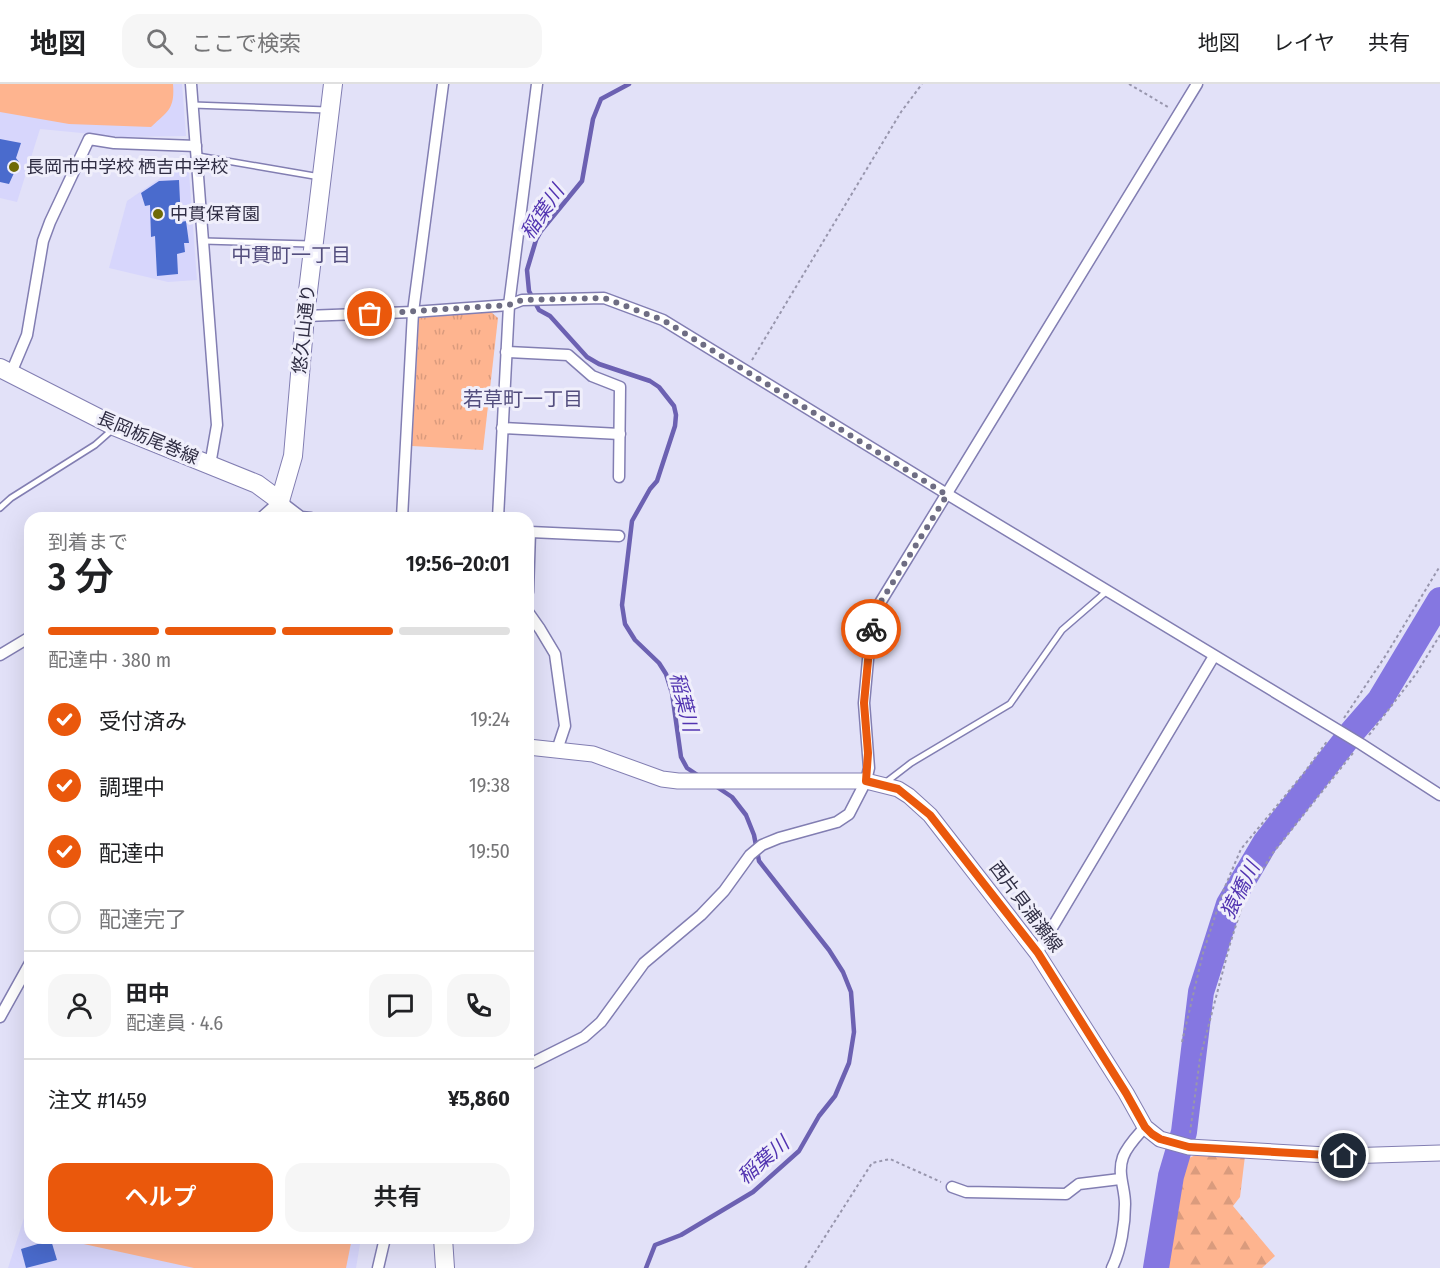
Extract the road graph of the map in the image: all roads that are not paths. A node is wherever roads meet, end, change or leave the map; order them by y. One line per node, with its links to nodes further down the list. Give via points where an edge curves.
1 (191, 84): 6 (street)
2 (333, 84): 7 (main road, 悠久山通り)
3 (444, 84): 13 (street)
4 (537, 84): 12 (street)
5 (1197, 84): 22 (street)
6 (193, 105): 7 (lane); 8 (street)
7 (330, 110): 9 (main road, 悠久山通り)
8 (197, 151): 9 (lane); 10 (street); 16 (street, via 89,139 43,241 27,335)
9 (321, 178): 11 (main road, 悠久山通り)
10 (204, 242): 11 (lane); 20 (street, via 217,425)
11 (314, 244): 14 (main road, 悠久山通り)
12 (509, 305): 13 (street); 15 (street); 22 (street, via 522,300 604,298 663,320)
13 (413, 312): 14 (street); 25 (street)
14 (305, 316): 24 (main road, 悠久山通り, via 292,456)
15 (506, 352): 18 (street); 19 (street, via 568,355 592,376 620,387)
16 (6, 370): 17 (main road, 長岡栃尾巻線)
17 (116, 427): 20 (main road, 長岡栃尾巻線); 23 (lane)
18 (502, 428): 19 (street); 26 (street)
19 (620, 434): 21 (street)
20 (210, 465): 24 (main road, 長岡栃尾巻線, via 257,484)
21 (619, 477)
22 (947, 495): 29 (street); 36 (street, via 872,616 864,703)
23 (0, 508)
24 (281, 509)
25 (402, 512)
26 (498, 512)
27 (534, 532): 28 (street)
28 (619, 536)
29 (1107, 591): 33 (street); 37 (lane, via 1062,630 1010,704)
30 (534, 620): 35 (street, via 555,654 565,726)
31 (24, 641): 32 (street)
32 (0, 655)
33 (1214, 656): 38 (street); 39 (street)
34 (534, 748): 35 (main road, 西片貝浦瀬線)
35 (557, 750): 36 (main road, 西片貝浦瀬線, via 593,754 678,781)
36 (866, 781): 37 (main road, 西片貝浦瀬線); 42 (street, via 854,807 837,822 779,838 750,855 701,915 644,963 601,1022 584,1037)
37 (883, 784): 39 (main road, 西片貝浦瀬線, via 909,796 930,815)
38 (1440, 795)
39 (1038, 953): 43 (main road, 西片貝浦瀬線)
40 (24, 974): 41 (street)
41 (0, 1017)
42 (534, 1062)
43 (1145, 1127): 44 (main road, via 1160,1139 1189,1147 1344,1156); 45 (street, via 1124,1155)
44 (1440, 1153)
45 (1120, 1179): 46 (street, via 1079,1184 1066,1194 966,1192); 51 (street, via 1125,1202 1123,1226)
46 (952, 1187)
47 (384, 1244): 49 (street)
48 (443, 1244): 50 (main road)
49 (378, 1268)
50 (445, 1268)
51 (1112, 1268)

